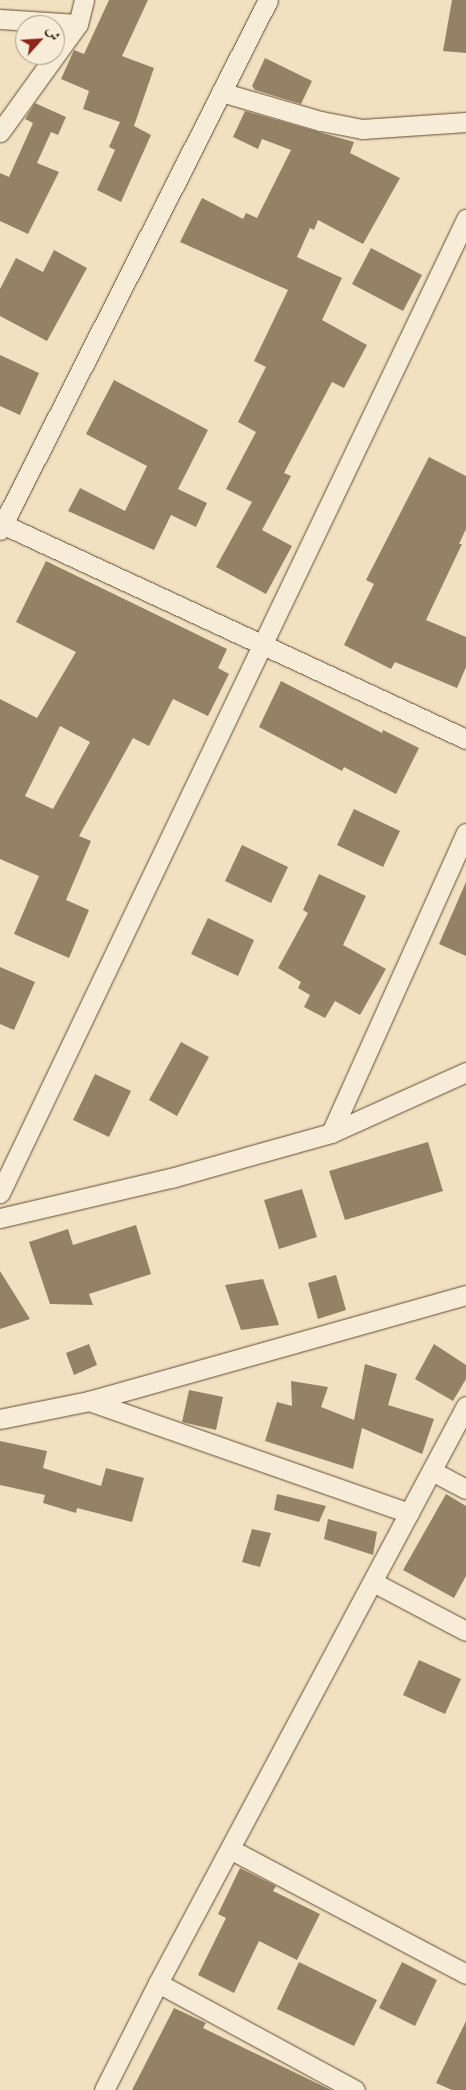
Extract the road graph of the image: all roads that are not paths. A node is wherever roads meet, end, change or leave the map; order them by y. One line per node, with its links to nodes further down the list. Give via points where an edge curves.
1 (84, 0): 4 (street)
2 (268, 0): 5 (street)
3 (0, 19): 4 (street)
4 (78, 24): 7 (street)
5 (221, 92): 6 (street, via 321,121 362,129); 9 (street)
6 (466, 122)
7 (0, 132)
8 (466, 219): 10 (street)
9 (1, 526): 10 (street)
10 (263, 643): 11 (street); 15 (street)
11 (466, 739)
12 (466, 833): 14 (street)
13 (466, 1072): 14 (street)
14 (331, 1132): 16 (street, via 171,1178)
15 (0, 1192)
16 (0, 1218)
17 (466, 1295): 18 (street)
18 (89, 1401): 20 (street); 23 (street)
19 (466, 1406): 21 (street)
20 (0, 1419)
21 (432, 1471): 22 (street); 23 (street)
22 (466, 1488)
23 (409, 1513): 24 (street)
24 (373, 1582): 25 (street); 26 (street)
25 (466, 1631)
26 (230, 1849): 27 (street); 28 (street)
27 (466, 1974)
28 (158, 1984): 29 (street); 30 (street)
29 (104, 2090)
30 (355, 2090)

